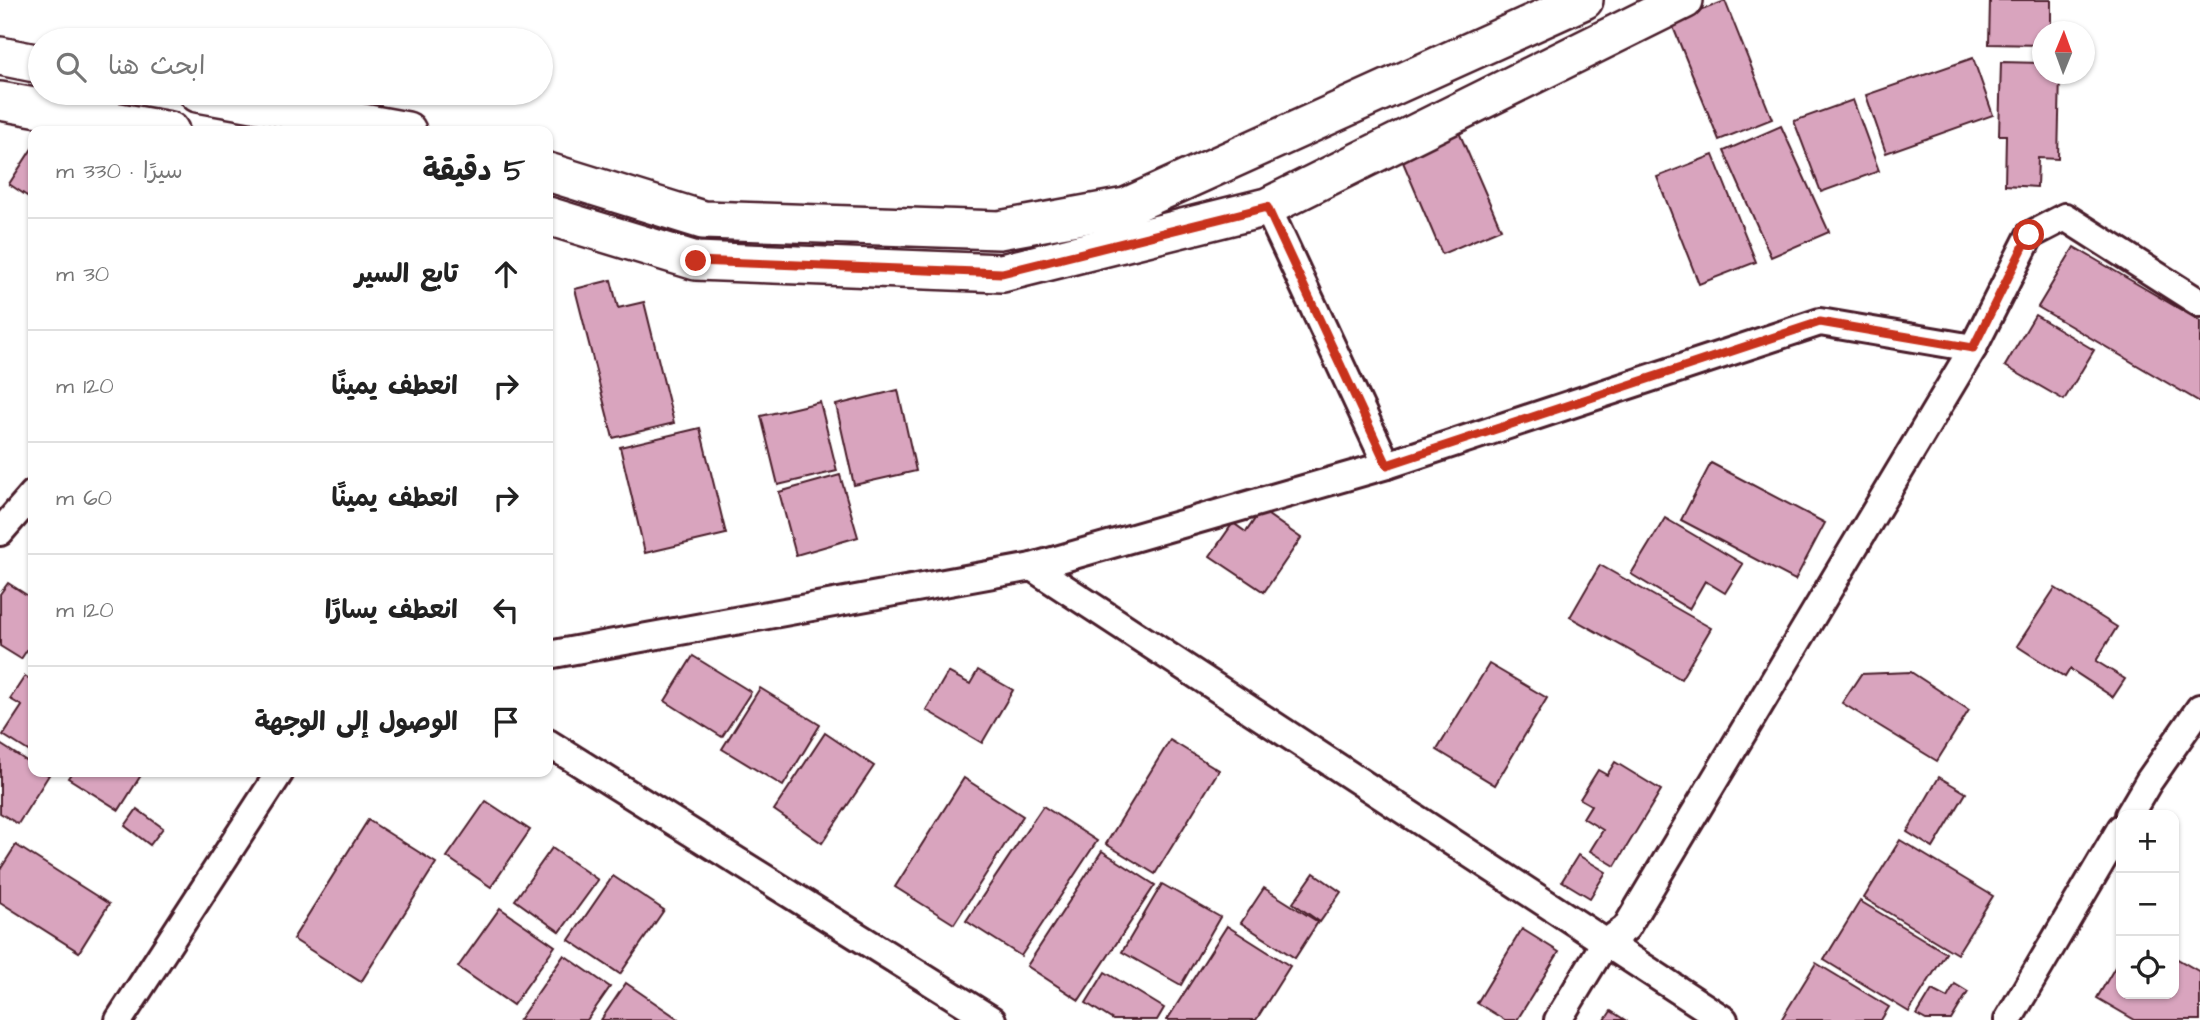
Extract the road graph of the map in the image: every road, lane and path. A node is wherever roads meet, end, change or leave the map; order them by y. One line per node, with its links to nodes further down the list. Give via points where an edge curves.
1 (1584, 0): 9 (street, via 1126,207 999,230 703,220)
2 (1684, 0): 10 (street)
3 (0, 56): 4 (street)
4 (28, 62)
5 (0, 101): 7 (street)
6 (264, 105): 8 (street)
7 (142, 126)
8 (380, 126)
9 (553, 174)
10 (1267, 207): 11 (street, via 1002,273 696,261); 14 (street)
11 (553, 218)
12 (2200, 303): 13 (street, via 2065,217 2029,235)
13 (1973, 348): 14 (street, via 1820,322); 24 (street, via 1626,928)
14 (1387, 465): 17 (street)
15 (28, 501): 16 (street)
16 (0, 532)
17 (1032, 568): 18 (street); 24 (street)
18 (553, 653)
19 (2200, 708): 22 (street)
20 (553, 746): 26 (street)
21 (278, 777): 25 (street)
22 (2132, 810)
23 (2116, 836): 29 (street)
24 (1604, 944): 27 (street); 28 (street)
25 (119, 1020)
26 (992, 1020)
27 (1558, 1020)
28 (1724, 1020)
29 (2008, 1020)

